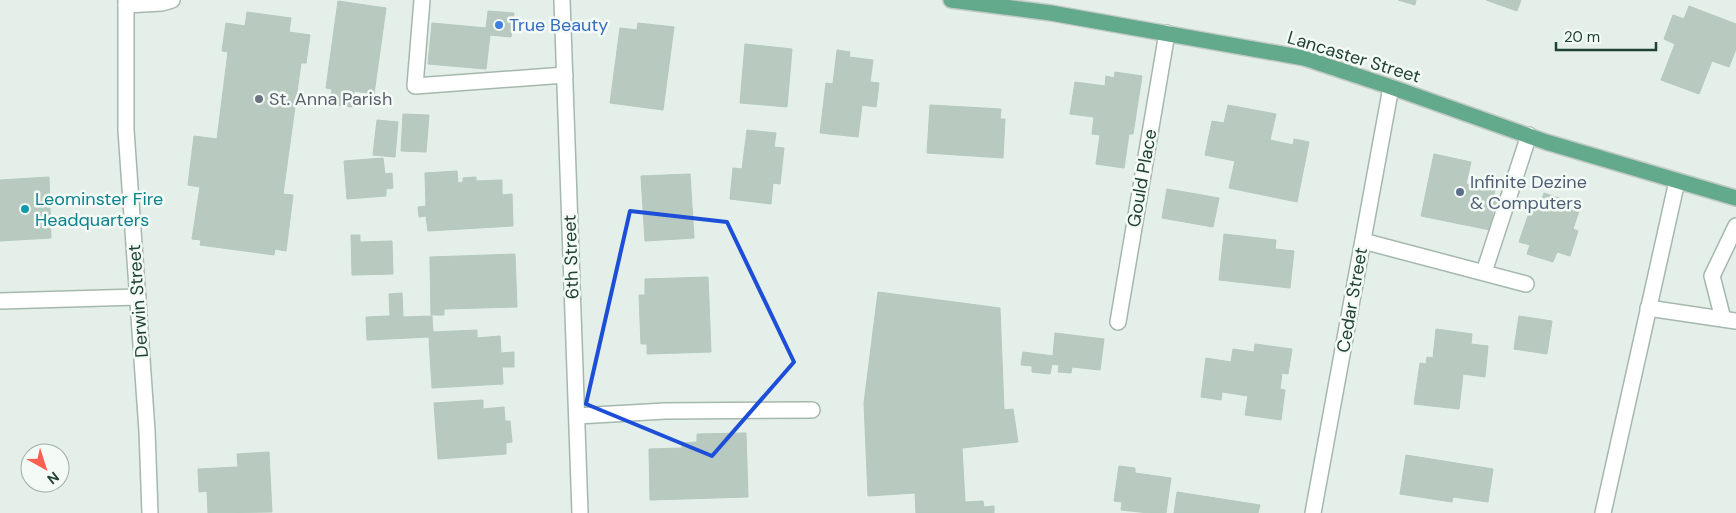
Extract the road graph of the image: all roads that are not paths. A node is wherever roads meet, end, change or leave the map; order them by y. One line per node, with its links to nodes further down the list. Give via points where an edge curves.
1 (172, 0): 6 (street, via 162,3)
2 (422, 0): 8 (street, via 415,86)
3 (562, 0): 8 (street, 6th Street)
4 (951, 0): 5 (main road, Lancaster Street)
5 (971, 1): 7 (main road, Lancaster Street)
6 (126, 2): 17 (street, Derwin Street, via 126,130)
7 (1167, 33): 9 (main road, Lancaster Street, via 1304,58); 21 (street, Gould Place)
8 (565, 75): 23 (street, 6th Street)
9 (1391, 86): 10 (main road, Lancaster Street); 14 (street, Cedar Street)
10 (1529, 136): 11 (main road, Lancaster Street); 15 (street)
11 (1677, 180): 12 (main road, Lancaster Street); 19 (street)
12 (1736, 198)
13 (1736, 226): 20 (street, via 1712,276)
14 (1363, 242): 15 (street); 26 (street, Cedar Street)
15 (1484, 272): 16 (street)
16 (1526, 284)
17 (138, 297): 18 (street); 24 (street, Derwin Street)
18 (0, 301)
19 (1648, 308): 20 (street); 27 (street)
20 (1730, 320)
21 (1118, 322)
22 (812, 410): 23 (street, via 665,411)
23 (577, 416): 25 (street, 6th Street)
24 (150, 513)
25 (580, 513)
26 (1313, 513)
27 (1603, 513)

